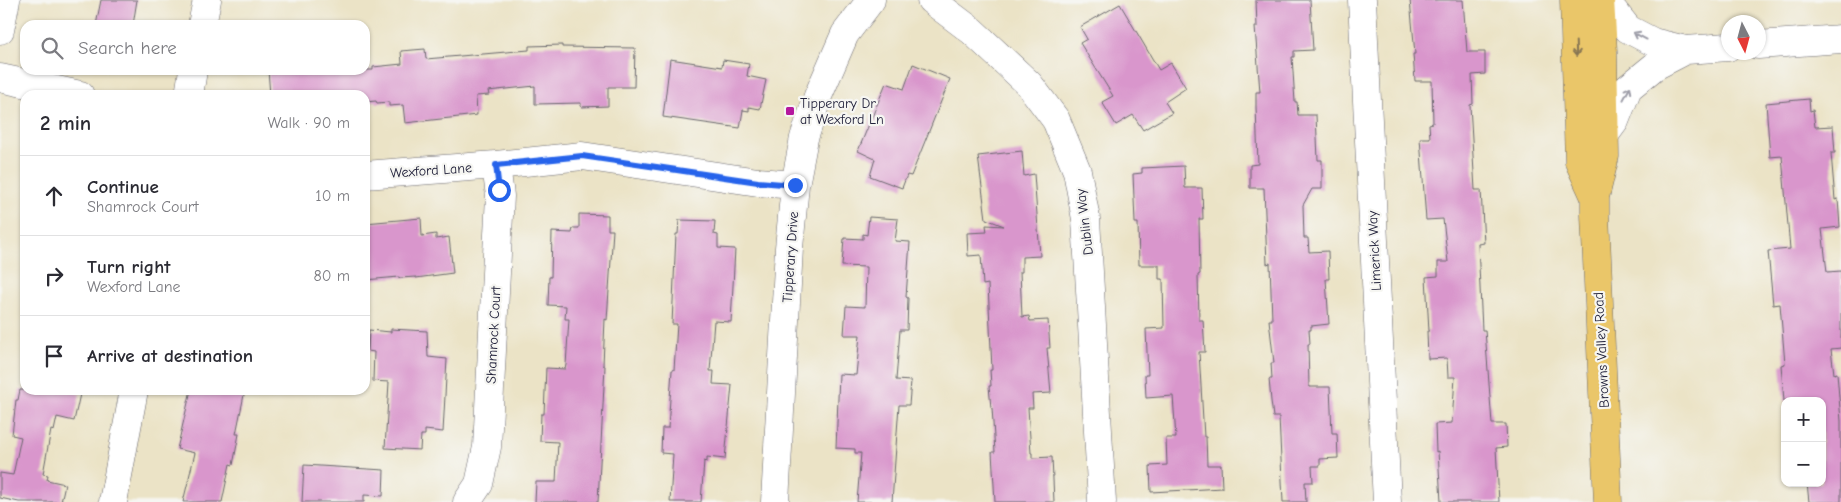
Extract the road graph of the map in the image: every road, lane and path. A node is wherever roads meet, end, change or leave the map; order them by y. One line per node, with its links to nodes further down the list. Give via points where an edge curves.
1 (6, 0): 10 (street)
2 (207, 0): 9 (street)
3 (872, 0): 22 (street, Tipperary Drive, via 845,34 818,96 804,138)
4 (931, 0): 28 (street, Dublin Way, via 972,31 1029,84 1056,120 1077,171 1086,219)
5 (1362, 0): 29 (street, Limerick Way)
6 (1574, 0): 23 (main road, Browns Valley Road, one-way to 23, via 1579,162)
7 (1600, 0): 19 (main road, Browns Valley Road)
8 (1605, 0): 14 (street, one-way to 8, via 1653,42 1628,29)
9 (203, 20)
10 (0, 30)
11 (1841, 39): 12 (street)
12 (1766, 44)
13 (1721, 48): 14 (street)
14 (1686, 50): 19 (street, one-way to 14, via 1615,121 1628,88 1655,66)
15 (193, 75): 18 (street)
16 (0, 78): 17 (street)
17 (56, 90)
18 (189, 90)
19 (1604, 136): 23 (main road, Browns Valley Road, via 1605,156)
20 (496, 165): 21 (street, Wexford Lane); 22 (street, Wexford Lane, via 582,156); 26 (street, Shamrock Court, via 500,196 488,447 479,484)
21 (370, 175)
22 (795, 185): 27 (street, Tipperary Drive)
23 (1595, 198): 30 (main road, Browns Valley Road)
24 (133, 395): 25 (street)
25 (113, 502)
26 (467, 502)
27 (775, 502)
28 (1102, 502)
29 (1387, 502)
30 (1608, 502)

